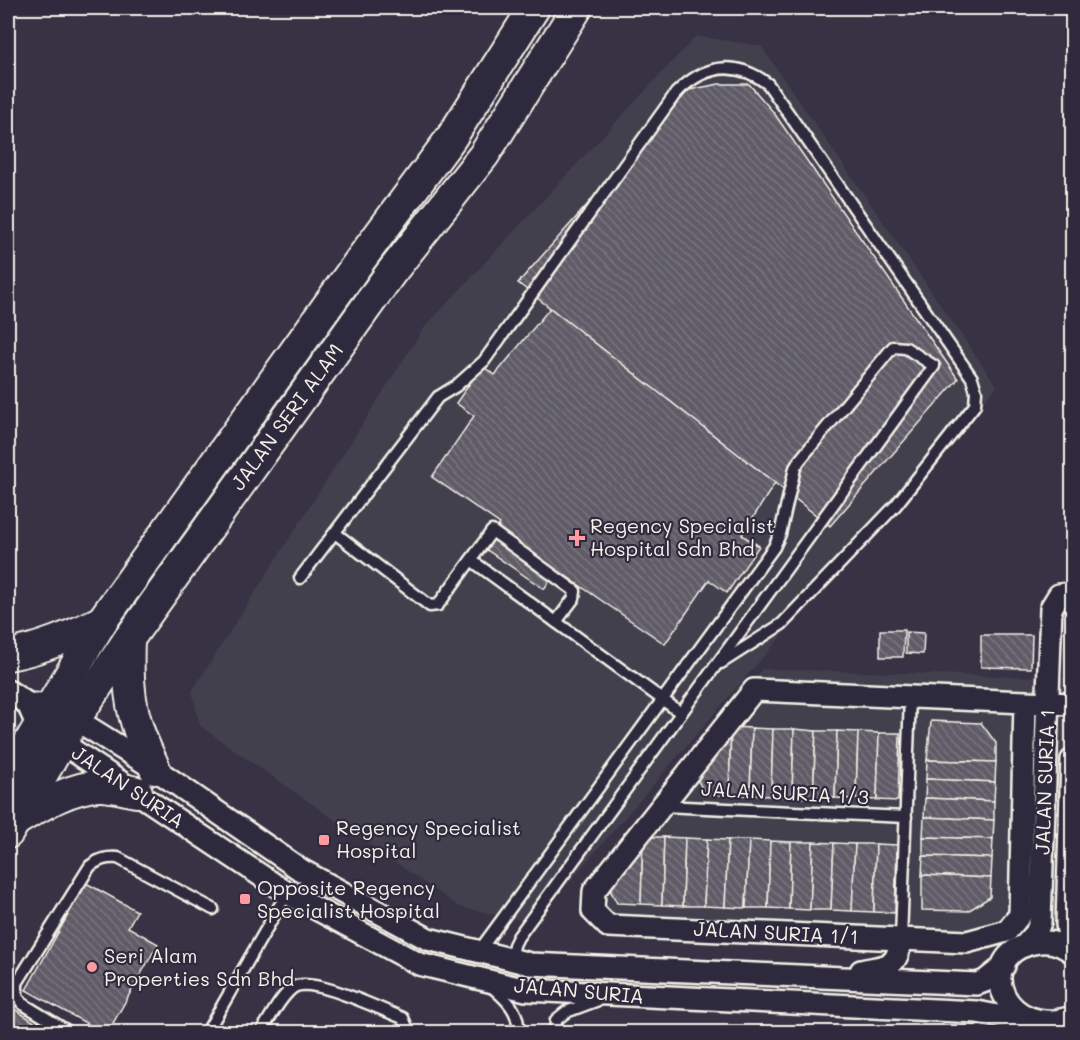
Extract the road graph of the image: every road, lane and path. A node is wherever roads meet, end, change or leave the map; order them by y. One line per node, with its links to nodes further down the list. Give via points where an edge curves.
1 (534, 8): 7 (main road, JALAN SERI ALAM, via 451,138)
2 (577, 8): 9 (main road, JALAN SERI ALAM, via 484,154 390,274)
3 (335, 533): 4 (lane, via 430,606 438,605); 5 (lane); 11 (lane, via 438,397 484,361 676,93 705,71 725,68 750,73 768,84 972,378 976,399 896,505 782,624)
4 (471, 560): 8 (lane); 8 (lane, via 492,531 575,591)
5 (300, 578)
6 (1072, 597): 16 (street, JALAN SURIA 1, via 1059,595 1051,608)
7 (102, 621): 10 (main road, via 68,638); 19 (main road, JALAN SERI ALAM)
8 (556, 622): 14 (lane)
9 (129, 639): 19 (main road, JALAN SERI ALAM); 23 (main road, via 128,670)
10 (8, 655)
11 (716, 666): 14 (lane, via 933,366 906,348 893,347 799,461 774,547); 18 (lane)
12 (8, 692): 19 (street)
13 (910, 697): 15 (street); 24 (street, JALAN SURIA 1/1, via 754,690); 25 (lane)
14 (663, 700): 18 (lane); 31 (lane)
15 (1025, 702): 16 (street); 29 (street, JALAN SURIA 1/1, via 1020,915 1006,931 967,942)
16 (1047, 703): 17 (street); 30 (street, JALAN SURIA 1, via 1040,922)
17 (1072, 704)
18 (681, 714): 33 (lane, via 518,937)
19 (51, 720): 22 (main road, JALAN SERI ALAM); 23 (street, JALAN SURIA); 23 (street, JALAN SURIA); 26 (main road, JALAN SERI ALAM)
20 (1072, 760): 21 (street, JALAN SURIA 1)
21 (1072, 776): 32 (street, JALAN SURIA 1, via 1067,924)
22 (8, 778)
23 (146, 781): 26 (main road, via 70,792 41,805); 27 (street, JALAN SURIA); 31 (street, JALAN SURIA, via 428,939)
24 (662, 806): 25 (lane, JALAN SURIA 1/3); 29 (street, JALAN SURIA 1/1, via 594,891 593,911 608,926)
25 (906, 817): 29 (lane)
26 (11, 827)
27 (287, 893): 36 (street, JALAN SURIA, via 418,964); 41 (lane)
28 (213, 909): 40 (lane, via 118,858 100,859 90,866 17,983 17,997 23,1004)
29 (901, 939): 35 (street, via 898,957 889,965)
30 (1024, 946): 32 (street, via 1052,942); 34 (street, JALAN SURIA 1)
31 (479, 951): 33 (street, JALAN SURIA)
32 (1072, 952)
33 (512, 959): 35 (street, JALAN SURIA, via 530,964)
34 (1004, 966): 35 (street, JALAN SURIA, via 976,984); 39 (street, via 1001,996 1007,1010)
35 (829, 977)
36 (483, 980): 37 (street, JALAN SURIA, via 526,990); 44 (lane, via 506,999 519,1023)
37 (613, 994): 39 (street, JALAN SURIA, via 977,1012); 45 (lane, via 566,1012 556,1020)
38 (1072, 1018): 39 (street, JALAN SURIA, via 1046,1028); 46 (street)
39 (1028, 1026)
40 (69, 1032)
41 (207, 1032)
42 (261, 1032): 43 (lane, via 292,988 302,984 320,985 403,1018)
43 (409, 1032)
44 (518, 1032)
45 (555, 1032)
46 (1068, 1032)

